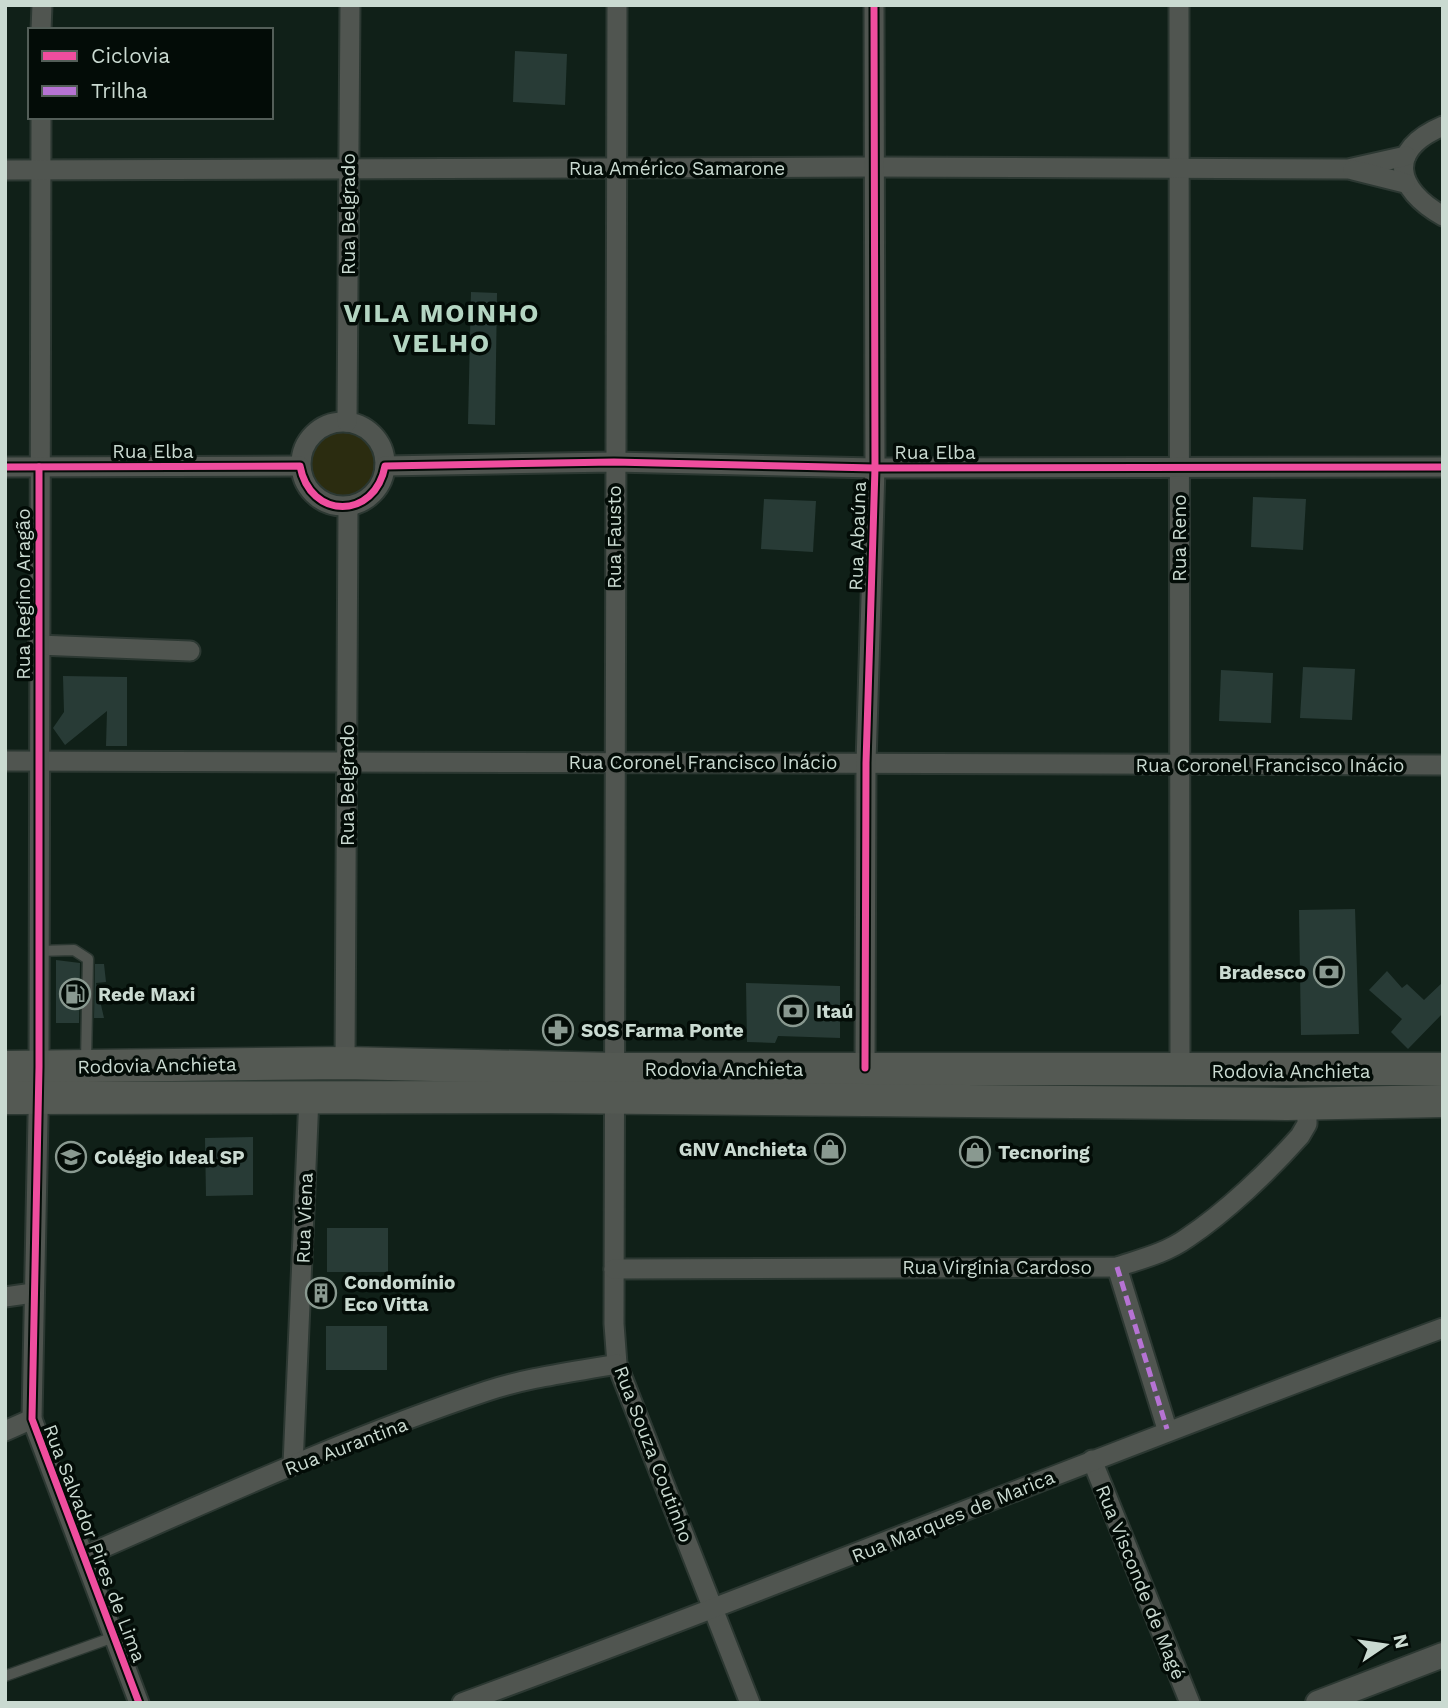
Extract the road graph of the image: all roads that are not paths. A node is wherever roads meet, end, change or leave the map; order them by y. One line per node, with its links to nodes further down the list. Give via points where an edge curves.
1 (41, 5): 6 (street)
2 (350, 5): 12 (street, Rua Belgrado)
3 (617, 5): 11 (street, Rua Fausto)
4 (874, 5): 10 (street, Rua Abaúna)
5 (1179, 5): 15 (street, Rua Reno)
6 (41, 28)
7 (41, 119): 16 (street, Rua Regino Aragão)
8 (1443, 126): 9 (street, via 1418,140)
9 (1406, 156): 13 (street, Rua Américo Samarone); 17 (street)
10 (873, 167): 11 (street, Rua Américo Samarone); 15 (street, Rua Américo Samarone); 27 (street, Rua Abaúna)
11 (616, 168): 12 (street, Rua Américo Samarone); 20 (street, Rua Fausto)
12 (348, 169): 16 (street, Rua Américo Samarone); 19 (street, Rua Belgrado)
13 (1348, 169): 15 (street, Rua Américo Samarone); 17 (street, Rua Américo Samarone)
14 (5, 170): 16 (street, Rua Américo Samarone)
15 (1180, 170): 23 (street, Rua Reno)
16 (41, 171): 25 (street, Rua Regino Aragão)
17 (1405, 183): 18 (street, via 1425,206)
18 (1443, 216)
19 (347, 422): 21 (street, via 326,426 309,439); 22 (street, via 359,425 378,442)
20 (614, 462): 22 (street, Rua Elba); 27 (street, Rua Elba); 32 (street, Rua Fausto)
21 (300, 466): 25 (street, Rua Elba); 28 (street, via 307,488 315,496)
22 (385, 466): 28 (street, via 377,489)
23 (1178, 466): 26 (street, Rua Elba); 27 (street, Rua Elba); 36 (street, Rua Reno)
24 (5, 467): 25 (street, Rua Elba)
25 (39, 467): 29 (street, Rua Regino Aragão)
26 (1443, 467)
27 (875, 468): 35 (street, Rua Abaúna)
28 (348, 506): 34 (street, Rua Belgrado)
29 (38, 645): 30 (street); 33 (street, Rua Regino Aragão)
30 (190, 651)
31 (5, 761): 33 (street, Rua Coronel Francisco Inácio)
32 (614, 761): 34 (street, Rua Coronel Francisco Inácio); 35 (street, Rua Coronel Francisco Inácio); 46 (street, Rua Fausto)
33 (37, 762): 34 (street, Rua Coronel Francisco Inácio); 38 (street, Rua Regino Aragão)
34 (348, 763): 39 (street, Rua Belgrado)
35 (866, 763): 36 (street, Rua Coronel Francisco Inácio); 43 (street, Rua Abaúna)
36 (1180, 765): 37 (street, Rua Coronel Francisco Inácio); 45 (street, Rua Reno)
37 (1443, 765)
38 (38, 951): 40 (lane, via 74,950 88,959); 42 (street, Rua Regino Aragão)
39 (345, 1063): 40 (highway, Rodovia Anchieta); 46 (highway, Rodovia Anchieta)
40 (86, 1066): 42 (highway, Rodovia Anchieta)
41 (5, 1067): 42 (highway, Rodovia Anchieta)
42 (39, 1067): 49 (street, Rua Regino Aragão)
43 (865, 1068): 45 (highway, Rodovia Anchieta); 46 (highway, Rodovia Anchieta)
44 (1443, 1069): 45 (highway, Rodovia Anchieta)
45 (1180, 1071)
46 (615, 1083): 47 (highway, Rodovia Anchieta); 51 (highway, Rodovia Anchieta); 53 (street, Rua Souza Coutinho)
47 (309, 1097): 49 (highway, Rodovia Anchieta); 62 (street, Rua Viena)
48 (5, 1098): 49 (highway, Rodovia Anchieta)
49 (39, 1098): 54 (street, Rua Salvador Pires de Lima)
50 (1443, 1101): 51 (highway, Rodovia Anchieta)
51 (1307, 1104): 52 (street, Rua Virginia Cardoso, via 1307,1124 1300,1136 1214,1216 1163,1252)
52 (1117, 1267): 53 (street, Rua Virginia Cardoso); 59 (street)
53 (614, 1269): 57 (street, Rua Souza Coutinho)
54 (33, 1293): 55 (street); 58 (street, Rua Salvador Pires de Lima)
55 (5, 1297)
56 (1443, 1328): 59 (street, Rua Marques de Marica)
57 (617, 1364): 62 (street, Rua Aurantina, via 488,1391); 64 (street, Rua Souza Coutinho)
58 (32, 1419): 60 (street); 63 (street, Rua Salvador Pires de Lima)
59 (1167, 1429): 61 (street, Rua Marques de Marica)
60 (5, 1431)
61 (1092, 1460): 64 (street, Rua Marques de Marica); 71 (street, Rua Visconde de Magé)
62 (293, 1465): 63 (street, Rua Aurantina)
63 (83, 1556): 65 (street, Rua Salvador Pires de Lima)
64 (715, 1610): 69 (street, Rua Marques de Marica); 70 (street, Rua Souza Coutinho)
65 (114, 1637): 67 (lane); 68 (street, Rua Salvador Pires de Lima)
66 (1443, 1655): 72 (street)
67 (5, 1676)
68 (139, 1703)
69 (462, 1703)
70 (750, 1703)
71 (1190, 1703)
72 (1318, 1703)

